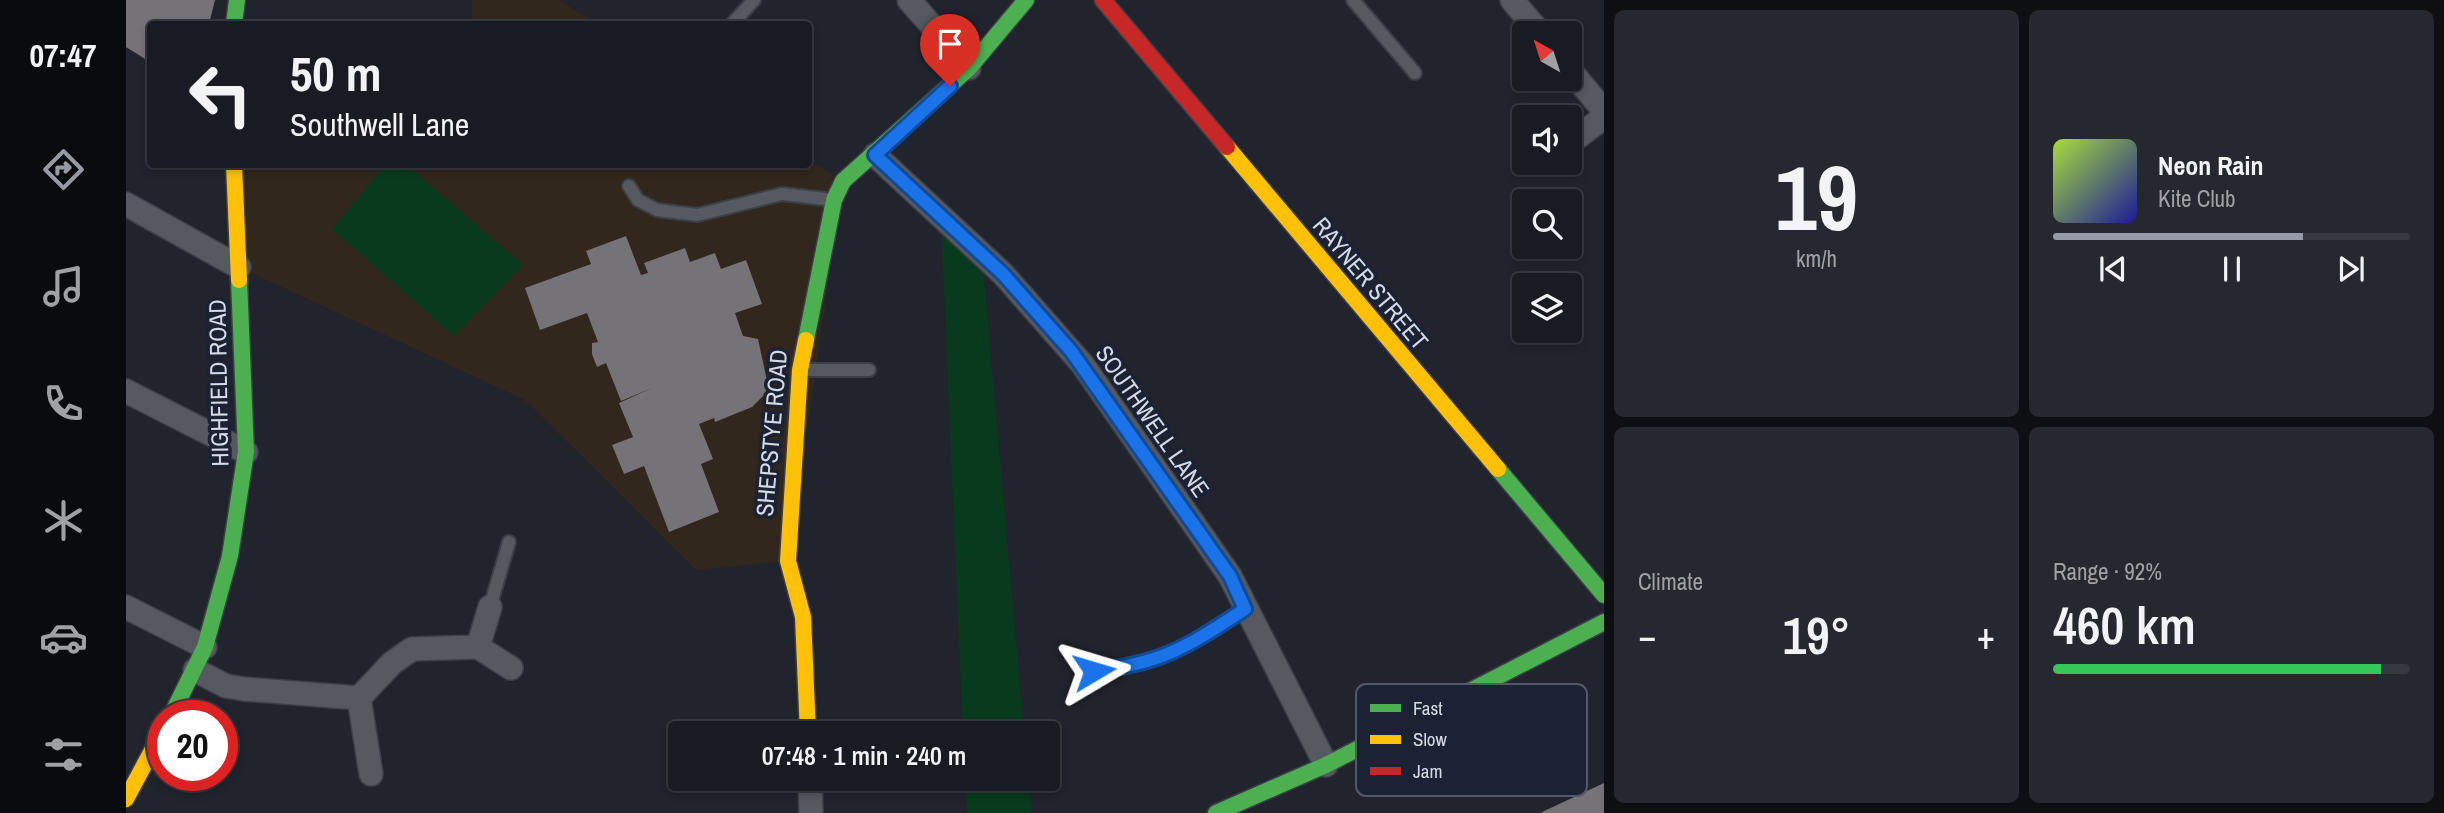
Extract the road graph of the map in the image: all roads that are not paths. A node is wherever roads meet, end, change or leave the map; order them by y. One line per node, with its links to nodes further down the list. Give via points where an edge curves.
1 (237, 0): 8 (main road)
2 (754, 0): 9 (lane)
3 (909, 0): 11 (street)
4 (1026, 0): 11 (main road, SHEPSTYE ROAD)
5 (1103, 0): 28 (main road, RAYNER STREET)
6 (1353, 0): 12 (lane)
7 (1512, 0): 10 (street)
8 (234, 21)
9 (735, 21)
10 (1530, 21)
11 (969, 68): 17 (main road, SHEPSTYE ROAD)
12 (1415, 73)
13 (1582, 84): 14 (street)
14 (1604, 111)
15 (1604, 117): 16 (street)
16 (1582, 134)
17 (875, 155): 20 (main road, SHEPSTYE ROAD, via 843,181); 31 (street, SOUTHWELL LANE, via 1003,274 1083,365 1230,576)
18 (234, 168): 22 (main road, HIGHFIELD ROAD)
19 (629, 186): 20 (lane, via 638,200 657,209 697,215 782,194)
20 (834, 200): 23 (main road, SHEPSTYE ROAD)
21 (126, 204): 22 (street)
22 (239, 267): 26 (main road, HIGHFIELD ROAD)
23 (800, 370): 24 (lane); 41 (main road, SHEPSTYE ROAD, via 788,561 803,617)
24 (869, 370)
25 (126, 391): 26 (street)
26 (246, 452): 33 (main road, HIGHFIELD ROAD, via 230,556)
27 (509, 542): 30 (lane)
28 (1604, 595)
29 (126, 607): 33 (street)
30 (490, 607): 34 (street)
31 (1245, 609): 37 (lane, via 1166,657 1134,667); 44 (street, SOUTHWELL LANE)
32 (1604, 622): 38 (main road)
33 (205, 647): 36 (main road, HIGHFIELD ROAD)
34 (478, 647): 35 (street); 39 (street, via 412,649 371,681)
35 (511, 668)
36 (195, 670): 39 (street, via 226,686); 40 (main road, HIGHFIELD ROAD)
37 (1094, 671)
38 (1483, 684)
39 (359, 698): 45 (street)
40 (179, 700)
41 (807, 721)
42 (1356, 750): 44 (main road)
43 (147, 760): 47 (main road)
44 (1326, 765): 48 (main road)
45 (371, 774)
46 (810, 791): 49 (street)
47 (126, 799)
48 (1256, 805): 50 (main road)
49 (811, 813)
50 (1216, 813)

